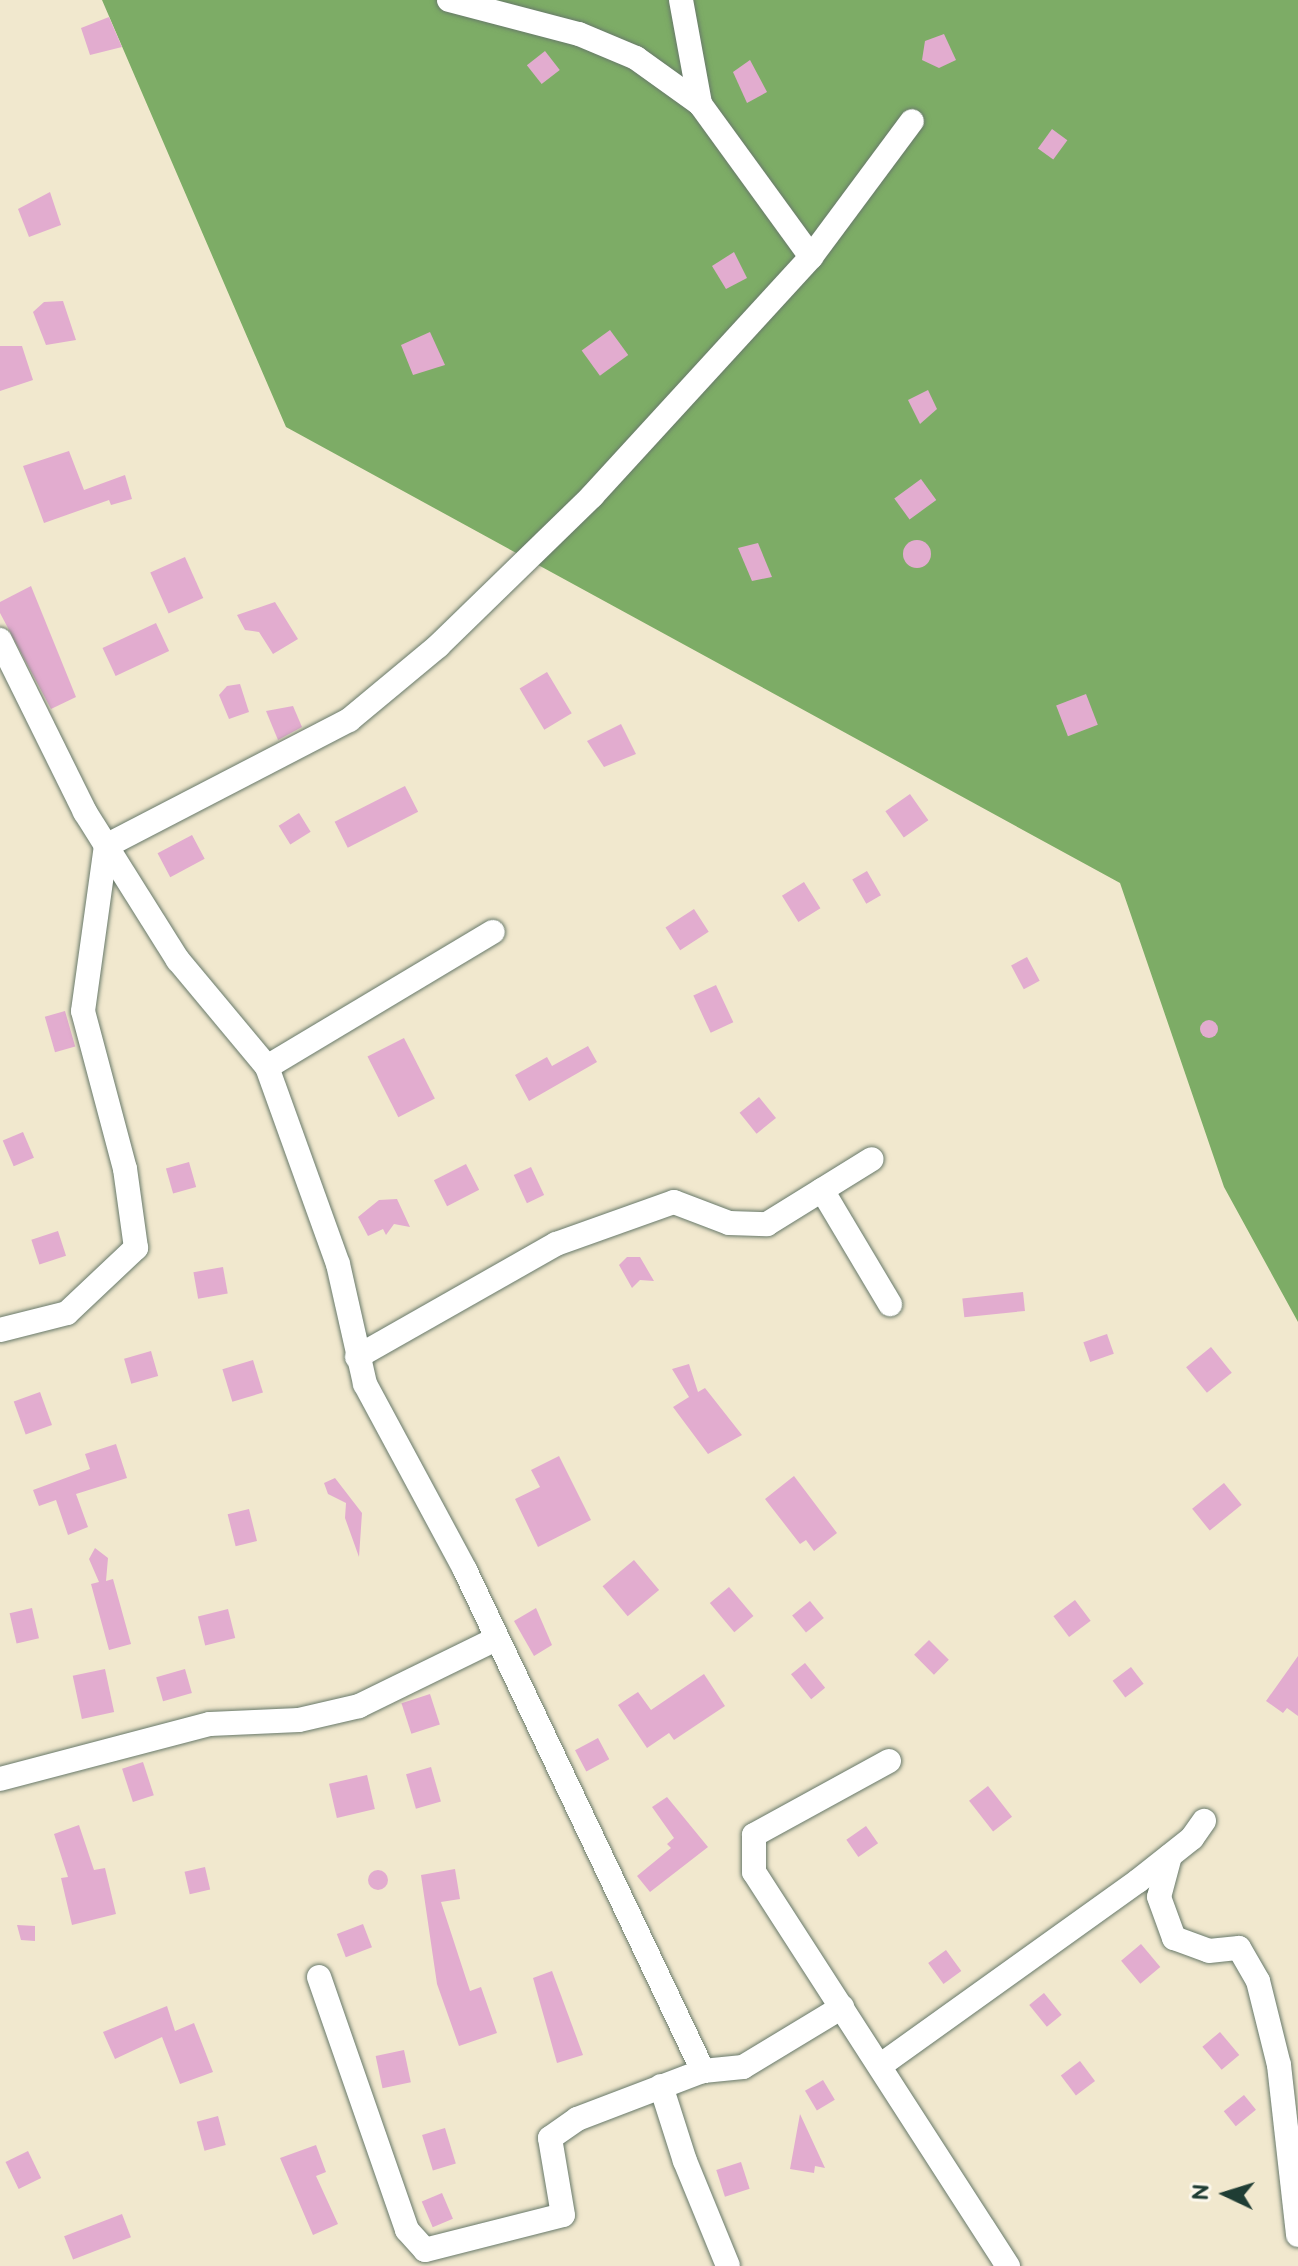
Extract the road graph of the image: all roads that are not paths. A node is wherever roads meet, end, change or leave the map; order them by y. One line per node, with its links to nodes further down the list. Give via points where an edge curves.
1 (449, 0): 3 (street, via 579,34 622,52)
2 (681, 0): 3 (street)
3 (700, 104): 5 (street)
4 (912, 121): 5 (street)
5 (811, 257): 7 (street, via 592,496 438,646 349,720)
6 (0, 640): 7 (street)
7 (106, 846): 9 (street, via 178,960); 13 (street, via 83,1011 125,1169 136,1248 67,1313)
8 (493, 932): 9 (street)
9 (267, 1067): 14 (street, via 338,1264)
10 (872, 1159): 11 (street)
11 (822, 1190): 12 (street); 14 (street, via 767,1224 729,1223 674,1202 556,1244)
12 (890, 1304)
13 (0, 1330)
14 (357, 1357): 15 (street, via 365,1384)
15 (496, 1639): 17 (street, via 359,1706 299,1720 210,1724); 23 (street)
16 (889, 1761): 21 (street, via 754,1835 754,1872)
17 (0, 1779)
18 (1204, 1821): 19 (street)
19 (1170, 1856): 22 (street); 25 (street, via 1159,1897 1174,1938 1209,1951 1239,1948 1258,1981 1279,2065)
20 (319, 1977): 24 (street, via 407,2230 425,2250 563,2215 550,2138 577,2119)
21 (842, 2007): 22 (street); 23 (street, via 743,2067)
22 (881, 2065): 27 (street)
23 (703, 2071): 24 (street)
24 (661, 2086): 26 (street)
25 (1298, 2235)
26 (728, 2266)
27 (1008, 2266)

